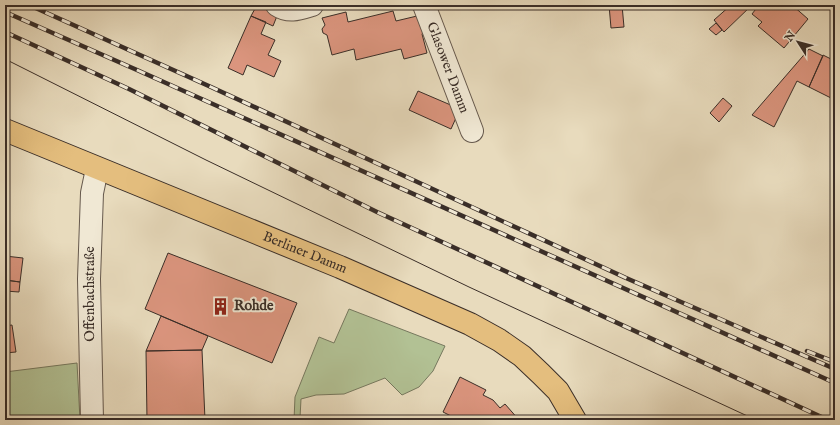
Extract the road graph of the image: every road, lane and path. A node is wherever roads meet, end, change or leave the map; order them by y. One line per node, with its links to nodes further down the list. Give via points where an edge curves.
1 (277, 5): 2 (street, via 283,9 293,10)
2 (312, 5)
3 (424, 5): 5 (street, Glasower Damm)
4 (5, 130): 6 (main road, Berliner Damm)
5 (472, 131)
6 (97, 168): 7 (street, Offenbachstraße, via 92,193 89,279); 8 (main road, Berliner Damm, via 340,267 470,324 499,340 537,369 558,391)
7 (92, 420)
8 (575, 420)

